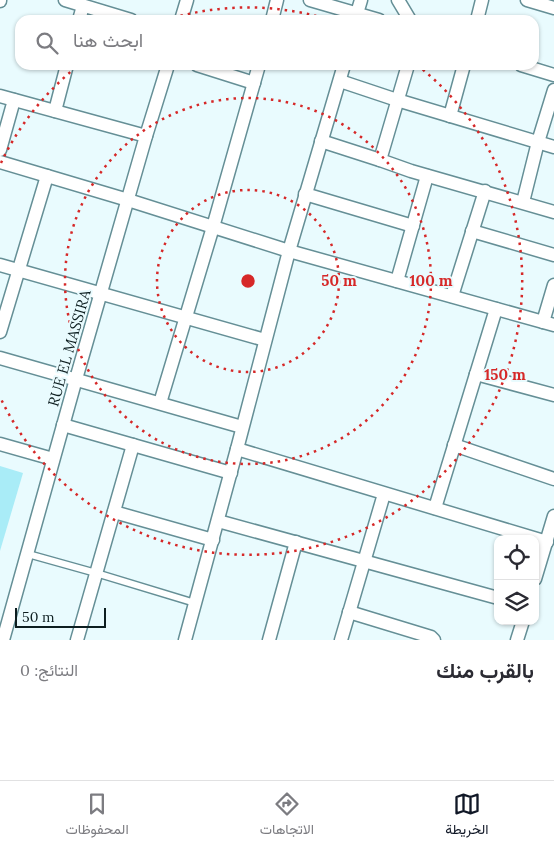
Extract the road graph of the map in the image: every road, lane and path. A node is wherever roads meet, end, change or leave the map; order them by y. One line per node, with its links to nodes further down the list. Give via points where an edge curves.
1 (65, 0): 9 (street)
2 (187, 0): 13 (street)
3 (277, 0): 14 (street)
4 (310, 0): 15 (street)
5 (362, 0): 16 (street)
6 (398, 0): 17 (street)
7 (482, 0): 18 (street)
8 (527, 0): 10 (street)
9 (83, 6): 11 (street); 12 (street)
10 (554, 8)
11 (80, 15)
12 (113, 15)
13 (183, 15)
14 (273, 15)
15 (351, 15)
16 (357, 15)
17 (407, 15)
18 (478, 15)
19 (66, 70): 34 (street)
20 (166, 70): 36 (street, RUE EL MASSIRA)
21 (213, 70): 29 (street)
22 (258, 70): 29 (street)
23 (343, 70): 28 (street)
24 (406, 70): 33 (street)
25 (463, 70): 35 (street)
26 (538, 70): 27 (street)
27 (554, 75)
28 (340, 81): 33 (street); 37 (street)
29 (254, 83): 51 (street)
30 (554, 90): 38 (street)
31 (0, 96): 32 (street)
32 (14, 100): 34 (street); 40 (street)
33 (397, 100): 35 (street); 41 (street)
34 (55, 112): 36 (street)
35 (450, 116): 38 (street)
36 (146, 136): 47 (street, RUE EL MASSIRA)
37 (321, 141): 41 (street); 46 (street)
38 (538, 142): 39 (street); 48 (street)
39 (554, 147)
40 (0, 150)
41 (380, 160): 44 (street)
42 (0, 162): 43 (street)
43 (47, 176): 47 (street); 56 (street)
44 (427, 176): 45 (street); 50 (street)
45 (485, 192): 48 (street); 52 (street)
46 (305, 194): 50 (street); 53 (street)
47 (128, 200): 51 (street); 59 (street, RUE EL MASSIRA)
48 (523, 202): 49 (street)
49 (554, 212)
50 (413, 226): 57 (street)
51 (213, 227): 53 (street); 62 (street)
52 (472, 231): 54 (street); 60 (street)
53 (289, 251): 57 (street); 65 (street)
54 (554, 255)
55 (0, 265): 56 (street)
56 (18, 270): 59 (street); 64 (street)
57 (397, 281): 60 (street)
58 (554, 285): 63 (street)
59 (101, 294): 62 (street); 68 (street, RUE EL MASSIRA)
60 (452, 296): 61 (street)
61 (496, 309): 63 (street); 67 (street)
62 (186, 317): 65 (street); 70 (street)
63 (548, 323)
64 (0, 332)
65 (265, 340): 72 (street)
66 (0, 358): 68 (street)
67 (476, 374): 69 (street); 75 (street)
68 (76, 379): 70 (street); 71 (street, RUE EL MASSIRA)
69 (554, 395)
70 (160, 403): 72 (street)
71 (63, 425): 74 (street); 77 (street, RUE EL MASSIRA)
72 (242, 427): 76 (street)
73 (0, 444): 77 (street)
74 (133, 445): 78 (street); 82 (street)
75 (454, 445): 79 (street); 81 (street)
76 (237, 449): 78 (street); 80 (street)
77 (53, 460): 88 (street, RUE EL MASSIRA)
78 (231, 473): 84 (street)
79 (554, 479)
80 (384, 494): 81 (street); 89 (street)
81 (435, 508): 87 (street)
82 (114, 512): 85 (street); 91 (street)
83 (554, 516): 87 (street)
84 (218, 521): 85 (street); 86 (street)
85 (212, 540): 93 (street)
86 (296, 542): 89 (street); 99 (street)
87 (547, 542): 90 (street)
88 (28, 554): 91 (lane); 96 (street, RUE EL MASSIRA)
89 (365, 561): 92 (street); 94 (street)
90 (539, 567)
91 (96, 573): 93 (lane); 97 (street)
92 (494, 597)
93 (195, 603): 98 (street)
94 (349, 612): 100 (street); 101 (street)
95 (522, 625): 102 (street)
96 (3, 640)
97 (77, 640)
98 (185, 640)
99 (269, 640)
100 (341, 640)
101 (434, 640)
102 (517, 640)

